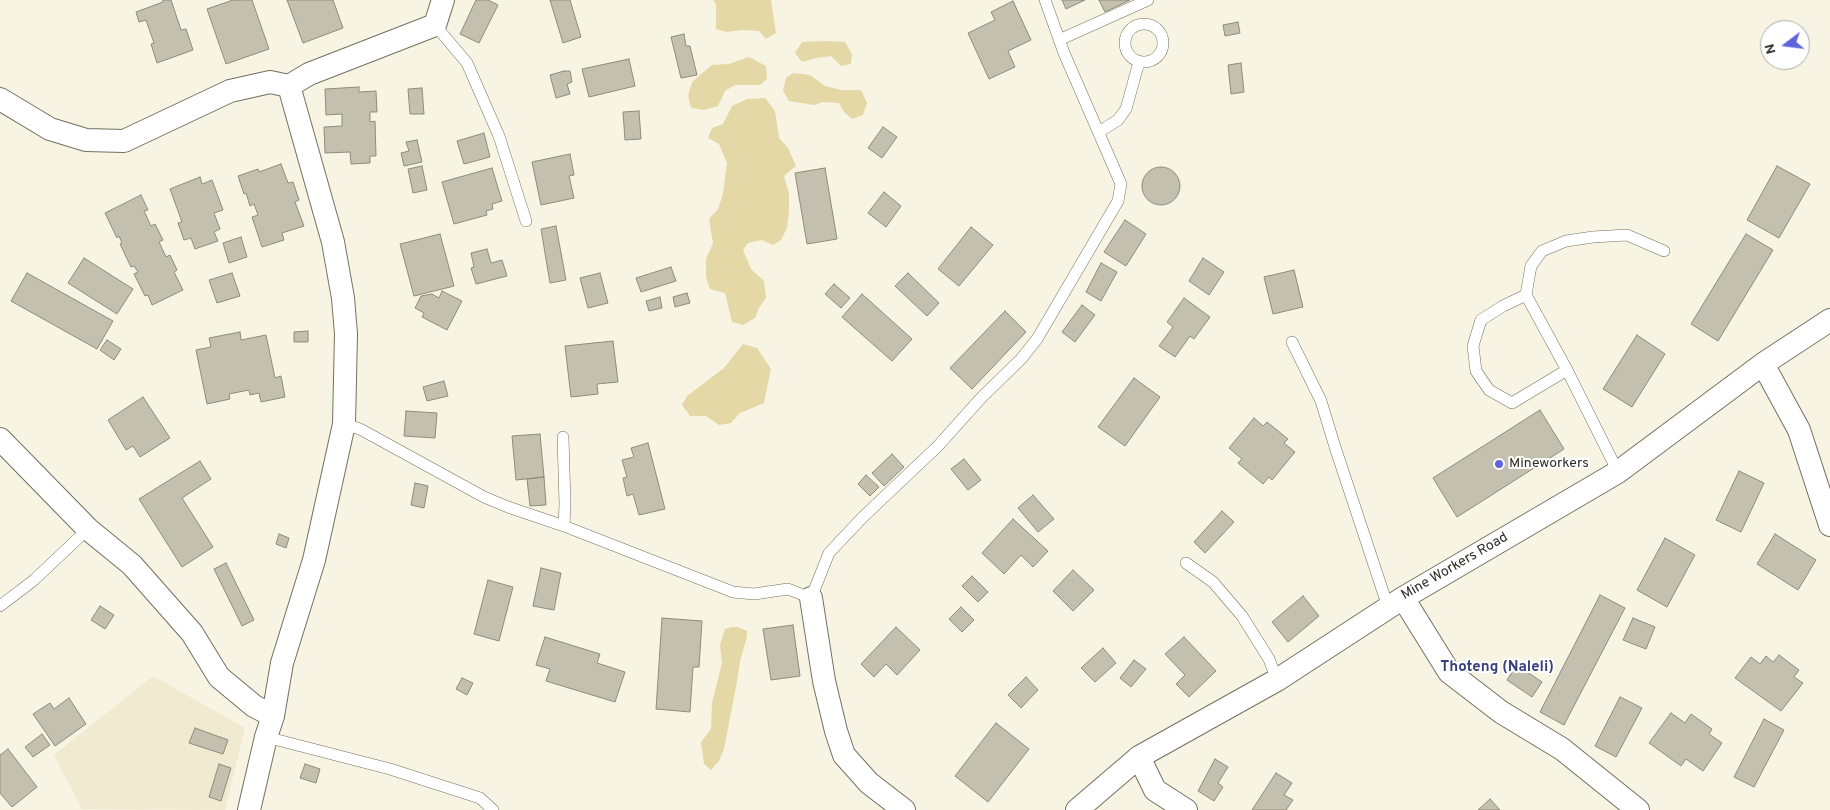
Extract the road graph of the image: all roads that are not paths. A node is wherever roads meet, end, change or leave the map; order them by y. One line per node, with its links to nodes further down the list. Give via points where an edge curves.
1 (442, 0): 6 (street)
2 (1045, 0): 7 (lane)
3 (1148, 0): 4 (lane)
4 (1132, 7): 5 (lane); 7 (lane)
5 (1139, 24): 8 (lane, via 1132,27 1124,41 1128,54); 8 (lane, via 1148,23 1156,27 1164,41 1159,56)
6 (435, 25): 9 (street, via 309,74); 12 (lane, via 467,63 499,136)
7 (1059, 40): 11 (lane)
8 (1140, 62): 11 (lane, via 1126,109 1118,120)
9 (289, 86): 10 (street, via 270,82 230,91 124,141 86,140 50,129); 19 (street, via 333,242 343,298 346,334)
10 (0, 99)
11 (1099, 132): 27 (lane, via 1121,184 1118,201 1037,339 938,446 830,553)
12 (526, 220)
13 (1664, 251): 14 (lane, via 1627,235 1566,241 1542,251 1531,266)
14 (1526, 295): 18 (lane); 18 (lane, via 1481,320 1473,346 1476,371 1489,390 1512,403)
15 (1830, 320): 17 (street, Mine Workers Road)
16 (1292, 342): 28 (lane, via 1322,400 1335,447)
17 (1763, 364): 22 (street, Mine Workers Road); 23 (street, via 1799,430)
18 (1568, 370): 22 (lane)
19 (344, 424): 24 (lane, via 360,429 508,507); 31 (street, via 314,560 282,663)
20 (562, 437): 24 (lane)
21 (0, 438): 25 (street)
22 (1618, 472): 28 (street, Mine Workers Road)
23 (1830, 525)
24 (564, 526): 27 (lane, via 733,592 754,594 788,589)
25 (88, 529): 29 (lane, via 34,580); 31 (street, via 132,564 192,633 219,677 254,706)
26 (1186, 563): 30 (lane, via 1213,582 1242,616 1269,659)
27 (811, 598): 36 (street, via 824,681 844,755 869,783)
28 (1395, 602): 30 (street, Mine Workers Road); 39 (street, via 1449,672 1501,712 1562,749)
29 (0, 606)
30 (1277, 680): 33 (street, Mine Workers Road)
31 (273, 716): 32 (street)
32 (266, 737): 34 (street); 35 (lane, via 390,769 480,798)
33 (1139, 757): 37 (street, Mine Workers Road); 38 (street, via 1155,790)
34 (249, 810)
35 (493, 810)
36 (904, 810)
37 (1077, 810)
38 (1186, 810)
39 (1638, 810)

